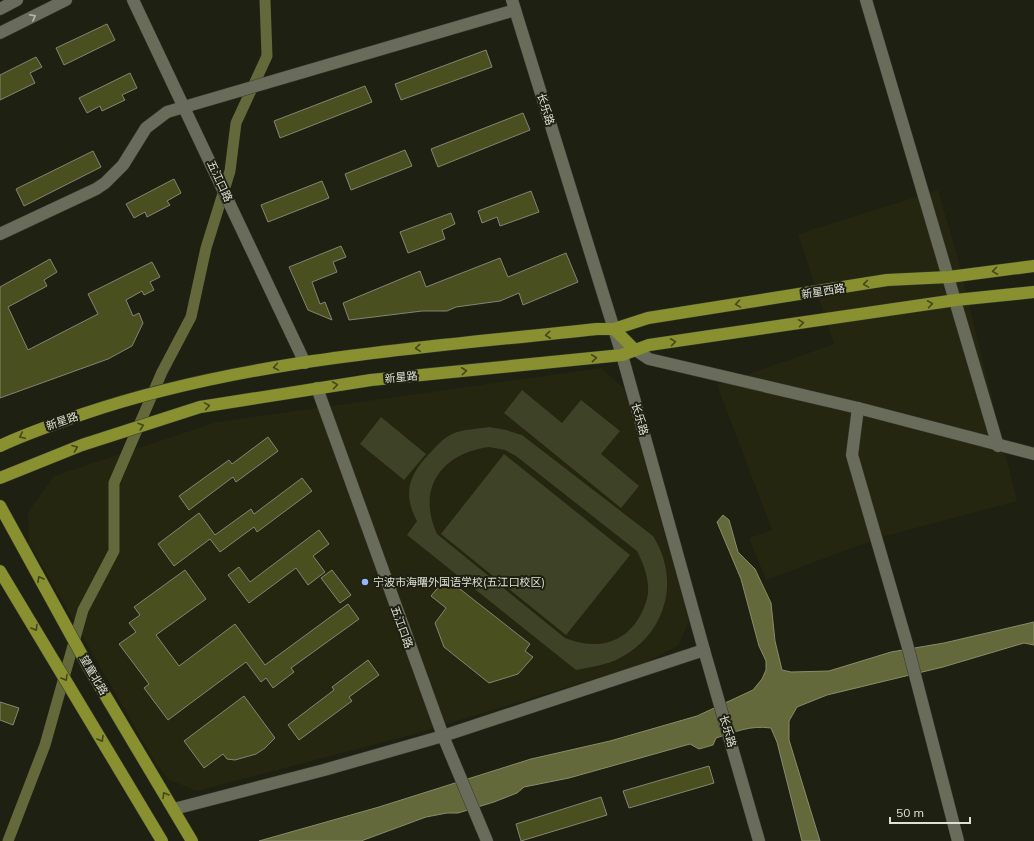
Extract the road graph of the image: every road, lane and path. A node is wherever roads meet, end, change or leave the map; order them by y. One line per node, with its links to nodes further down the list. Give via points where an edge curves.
1 (17, 0): 6 (street)
2 (66, 0): 7 (street, one-way to 2)
3 (133, 0): 8 (street, 五江口路)
4 (866, 0): 11 (street)
5 (514, 5): 8 (street); 14 (street, 长乐路)
6 (0, 9)
7 (0, 33)
8 (184, 108): 9 (street, via 167,112 146,128 123,165 101,186); 17 (street, 五江口路)
9 (0, 234)
10 (1034, 266): 11 (main road, 新星西路, one-way to 11)
11 (949, 277): 13 (street); 14 (main road, 新星西路, one-way to 14, via 887,280 648,318)
12 (1034, 292): 13 (main road)
13 (956, 300): 15 (main road, one-way to 13); 21 (street)
14 (614, 329): 15 (main road); 16 (street, 长乐路); 17 (main road, 新星西路, one-way to 17, via 389,350)
15 (634, 349): 16 (main road, 新星路); 19 (street, via 649,359)
16 (622, 354): 18 (main road, 新星路, one-way to 16); 26 (street, 长乐路)
17 (305, 363): 20 (main road, 新星路, one-way to 20, via 181,386 125,400 27,433)
18 (317, 388): 23 (main road, 新星路, one-way to 18, via 82,445 200,407); 27 (street, 五江口路)
19 (858, 408): 21 (street); 33 (street, via 852,455 907,644)
20 (0, 446)
21 (998, 446): 22 (street)
22 (1034, 454)
23 (0, 478)
24 (0, 506): 28 (main road, 望童北路, one-way to 24, via 90,668)
25 (0, 570): 29 (main road, one-way to 29)
26 (704, 650): 27 (street); 32 (street, 长乐路)
27 (443, 736): 28 (street); 31 (street, 五江口路)
28 (174, 809): 30 (main road, 望童北路)
29 (162, 841)
30 (192, 841)
31 (487, 841)
32 (759, 841)
33 (958, 841)

